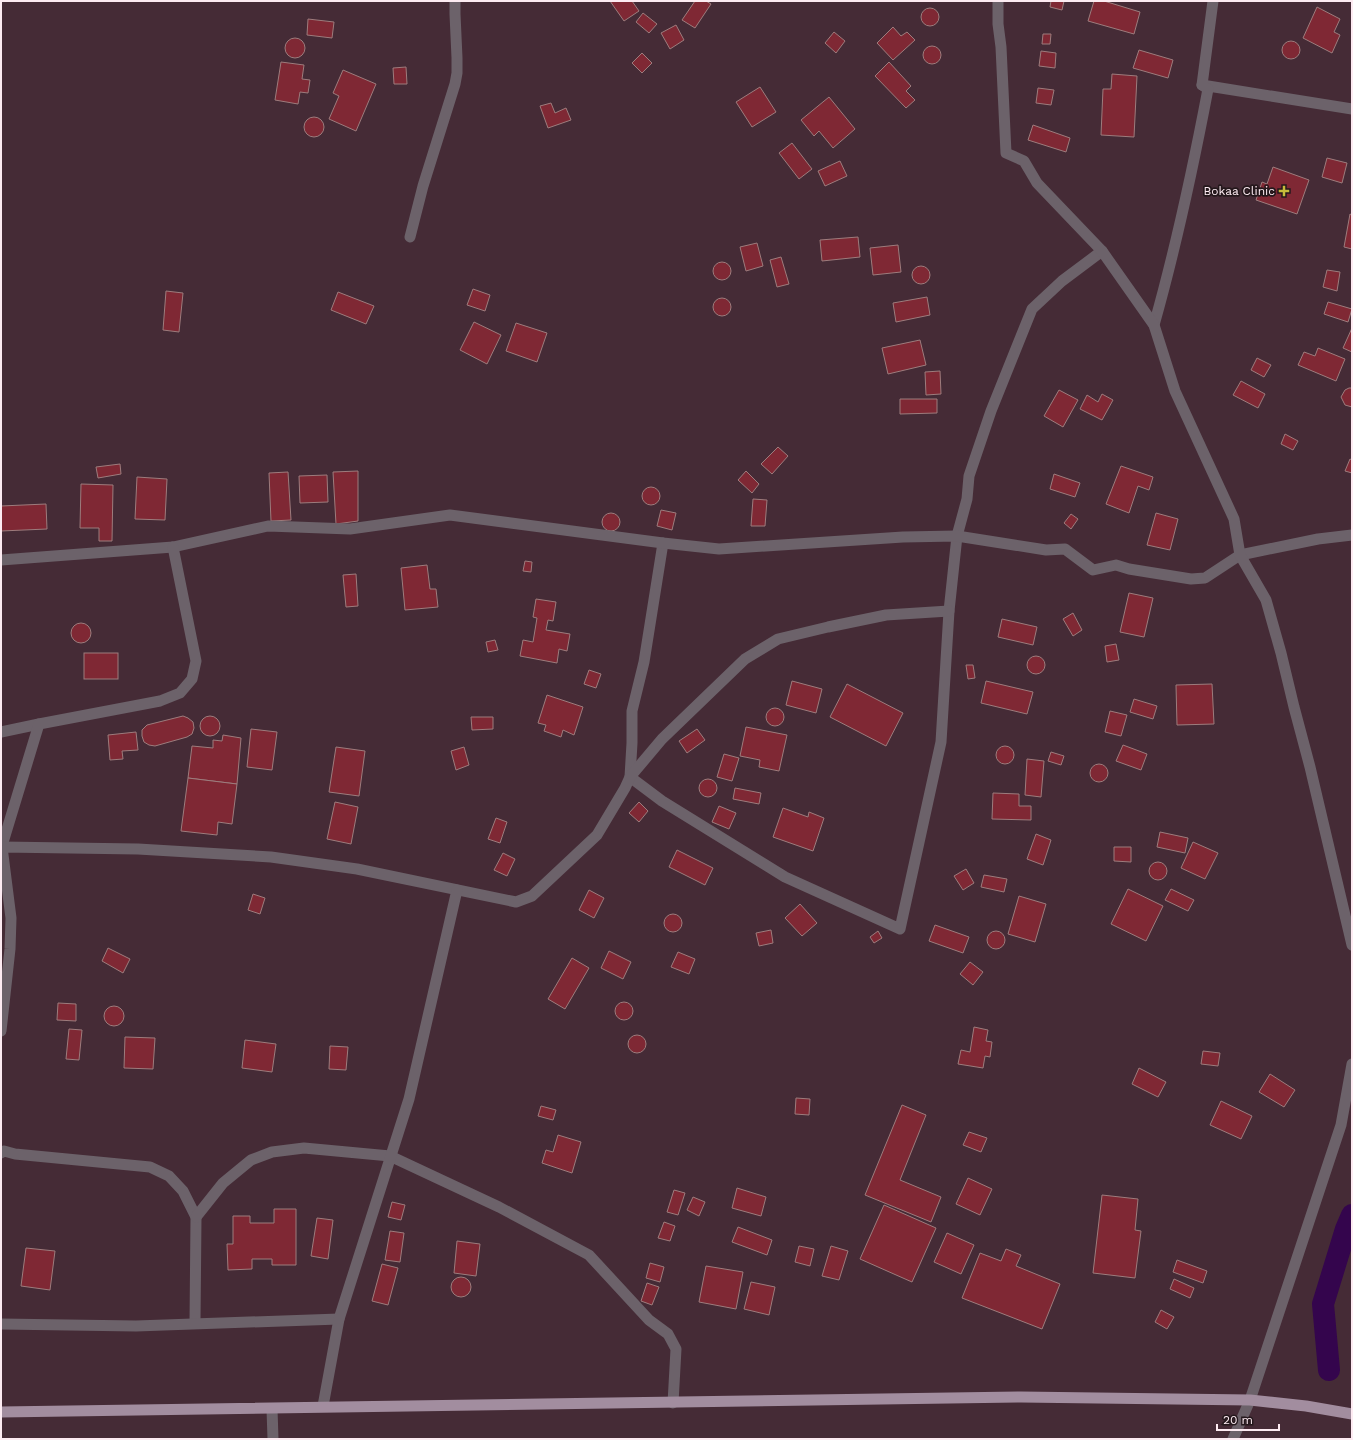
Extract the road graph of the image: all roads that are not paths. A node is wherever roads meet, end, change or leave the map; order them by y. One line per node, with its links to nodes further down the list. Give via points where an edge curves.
1 (455, 1): 6 (street, via 455,84)
2 (998, 1): 7 (street, via 1006,153 1024,161 1037,183)
3 (1213, 1): 4 (street)
4 (1202, 85): 5 (street); 8 (street, via 1208,89 1184,212)
5 (1352, 109)
6 (410, 237)
7 (1102, 251): 8 (street); 10 (street, via 1062,281 1032,309 991,411 969,476 967,499)
8 (1154, 325): 13 (street, via 1174,391 1234,519)
9 (1352, 535): 13 (street, via 1318,539)
10 (957, 536): 11 (street, via 719,549); 13 (street, via 1046,550 1065,549 1092,570 1116,565 1191,579 1205,578); 15 (street)
11 (663, 543): 12 (street, via 450,515 350,529 268,526); 18 (street, via 644,662 632,711)
12 (173, 546): 14 (street); 16 (street, via 196,662 192,679 180,693 160,701)
13 (1240, 555): 21 (street, via 1266,600 1310,767)
14 (1, 560)
15 (949, 611): 18 (street, via 886,614 778,639 745,658 662,739); 18 (street, via 941,742 900,929 785,877 674,808)
16 (39, 724): 17 (street); 19 (street)
17 (1, 732)
18 (630, 777): 20 (street, via 597,835 532,896 516,902)
19 (2, 848): 20 (street, via 138,849 271,857 357,870); 22 (street, via 11,918)
20 (458, 890): 25 (street, via 409,1099)
21 (1352, 945)
22 (1, 1031)
23 (1352, 1064): 30 (street, via 1341,1125)
24 (1, 1153): 26 (street, via 4,1151 150,1167 169,1176 183,1191)
25 (390, 1156): 26 (street, via 304,1148 272,1152 251,1160 223,1183); 27 (street); 31 (street, via 499,1207 589,1255 649,1320 668,1334 676,1349)
26 (196, 1217): 28 (street)
27 (339, 1319): 28 (street); 32 (street)
28 (195, 1323): 29 (street, via 136,1326)
29 (1, 1324)
30 (1250, 1400): 31 (main road, via 1021,1397); 35 (main road); 37 (street)
31 (673, 1403): 32 (main road)
32 (323, 1406): 33 (main road)
33 (272, 1409): 34 (main road); 36 (street)
34 (1, 1412)
35 (1352, 1414)
36 (273, 1439)
37 (1234, 1439)

